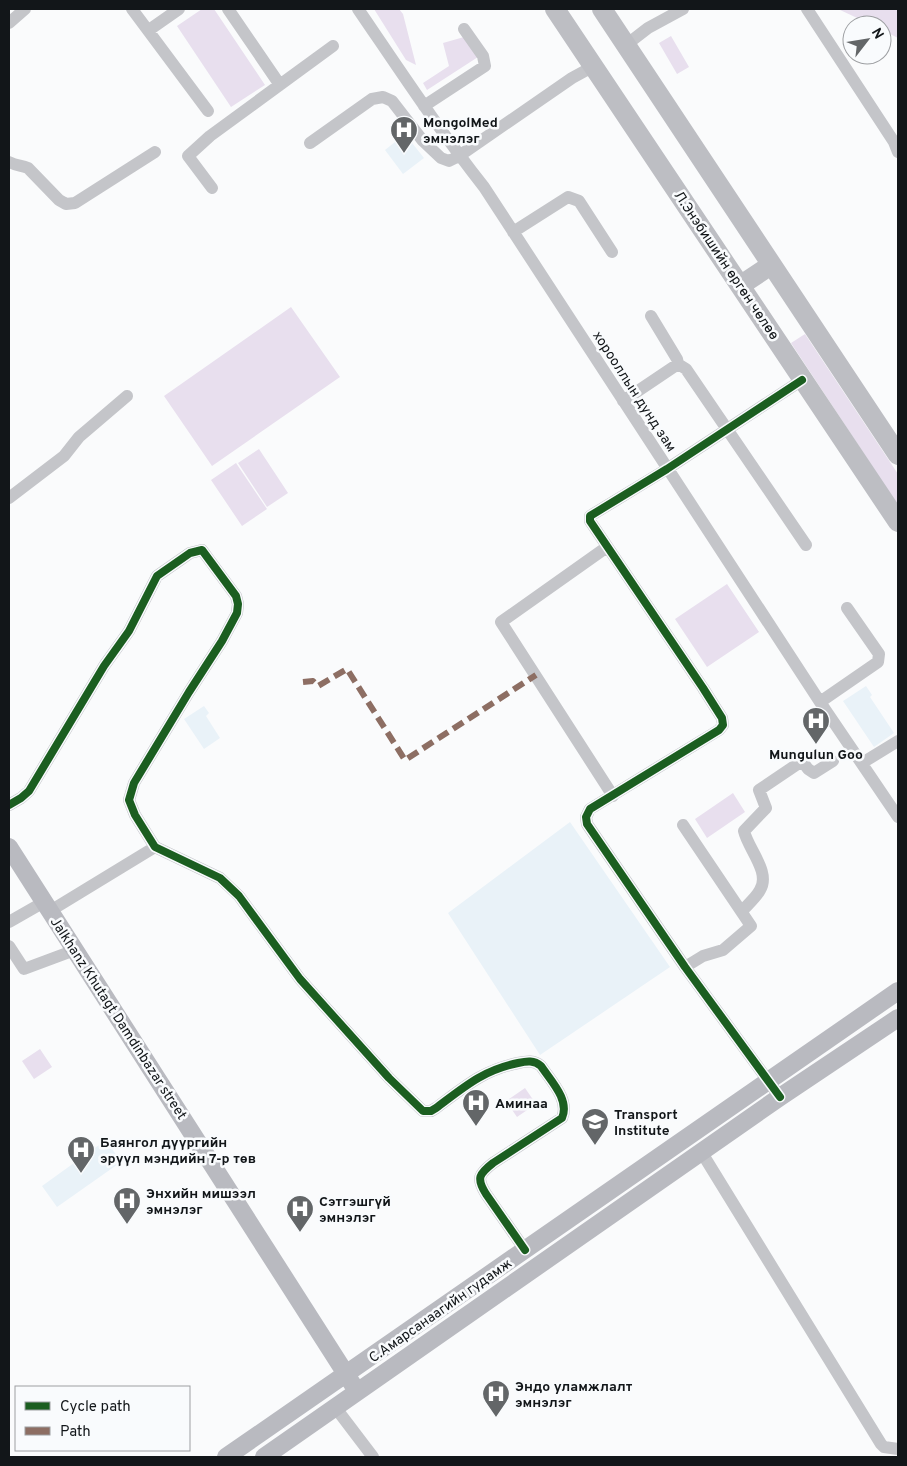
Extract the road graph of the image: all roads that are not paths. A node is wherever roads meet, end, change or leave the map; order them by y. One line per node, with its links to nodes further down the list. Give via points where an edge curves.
1 (25, 9): 10 (street)
2 (132, 9): 12 (street)
3 (179, 9): 12 (street)
4 (228, 9): 16 (street)
5 (358, 9): 17 (street, хорооллын дунд зам)
6 (556, 9): 15 (main road, Л.Энэбишийн өргөн чөлөө)
7 (602, 9): 13 (main road)
8 (683, 9): 13 (street, via 648,28)
9 (807, 9): 21 (street)
10 (9, 23)
11 (464, 29): 17 (street, via 483,56 485,66)
12 (149, 30): 18 (street)
13 (626, 45): 27 (main road)
14 (334, 46): 16 (street)
15 (594, 66): 22 (street); 28 (main road, Л.Энэбишийн өргөн чөлөө)
16 (280, 85): 24 (street, via 188,156)
17 (424, 106): 22 (street, хорооллын дунд зам)
18 (208, 111)
19 (310, 143): 22 (street, via 372,98 383,97 392,101 444,161 449,162)
20 (155, 152): 23 (street, via 75,203 66,204 28,168)
21 (898, 152)
22 (459, 156): 25 (street, хорооллын дунд зам)
23 (9, 162)
24 (212, 188)
25 (513, 232): 26 (street, via 568,197 579,201); 33 (street, хорооллын дунд зам)
26 (612, 252)
27 (771, 265): 28 (main road); 35 (main road)
28 (741, 285): 31 (main road, Л.Энэбишийн өргөн чөлөө)
29 (651, 316): 30 (street)
30 (678, 364): 33 (street); 34 (street, via 686,369)
31 (802, 380): 34 (street); 38 (main road, Л.Энэбишийн өргөн чөлөө)
32 (127, 396): 37 (street, via 80,437 64,456)
33 (623, 401): 36 (street, хорооллын дунд зам)
34 (726, 430): 36 (street); 39 (street)
35 (898, 455)
36 (667, 469): 40 (street, via 590,516); 42 (street, хорооллын дунд зам)
37 (9, 498)
38 (898, 522)
39 (806, 545)
40 (607, 548): 46 (street, via 501,622); 46 (street, via 703,688 723,725)
41 (847, 608): 42 (street, via 878,654 878,662)
42 (820, 702): 45 (street, хорооллын дунд зам)
43 (898, 741): 45 (street)
44 (833, 761): 53 (street, via 814,773 802,761 759,790 766,808 744,831 764,881 760,891)
45 (862, 763): 48 (street, хорооллын дунд зам)
46 (613, 796): 57 (street, via 590,809 587,824)
47 (9, 805): 51 (street, via 28,791 129,631 157,576 190,553 202,550 236,596 237,613 134,783 129,800)
48 (898, 818)
49 (683, 825): 53 (street)
50 (9, 846): 52 (main road, Jalkhanz Khutagt Damdinbazar street)
51 (155, 847): 52 (street); 63 (street, via 220,878 239,896 300,979 423,1111 431,1111 479,1076 495,1069 528,1062 541,1066 563,1101 562,1118 484,1170 480,1176 482,1188)
52 (47, 906): 54 (street); 56 (main road, Jalkhanz Khutagt Damdinbazar street)
53 (742, 911): 57 (street, via 751,926 723,950 703,956)
54 (9, 922)
55 (9, 946): 56 (street, via 24,969)
56 (75, 950): 65 (main road, Jalkhanz Khutagt Damdinbazar street)
57 (685, 967): 60 (street)
58 (898, 991): 60 (main road, С.Амарсанаагийн гудамж)
59 (898, 1018): 61 (main road, С.Амарсанаагийн гудамж)
60 (769, 1080): 61 (street); 63 (main road, С.Амарсанаагийн гудамж)
61 (780, 1097): 62 (main road, С.Амарсанаагийн гудамж)
62 (702, 1153): 64 (main road, С.Амарсанаагийн гудамж); 68 (street, via 880,1444)
63 (525, 1250): 64 (main road); 65 (main road, С.Амарсанаагийн гудамж)
64 (538, 1267): 66 (main road, С.Амарсанаагийн гудамж)
65 (346, 1375): 66 (main road, Jalkhanz Khutagt Damdinbazar street); 69 (main road, С.Амарсанаагийн гудамж)
66 (358, 1392): 67 (main road, С.Амарсанаагийн гудамж)
67 (335, 1407): 70 (main road, С.Амарсанаагийн гудамж); 71 (street)
68 (898, 1450)
69 (226, 1457)
70 (264, 1457)
71 (373, 1457)

